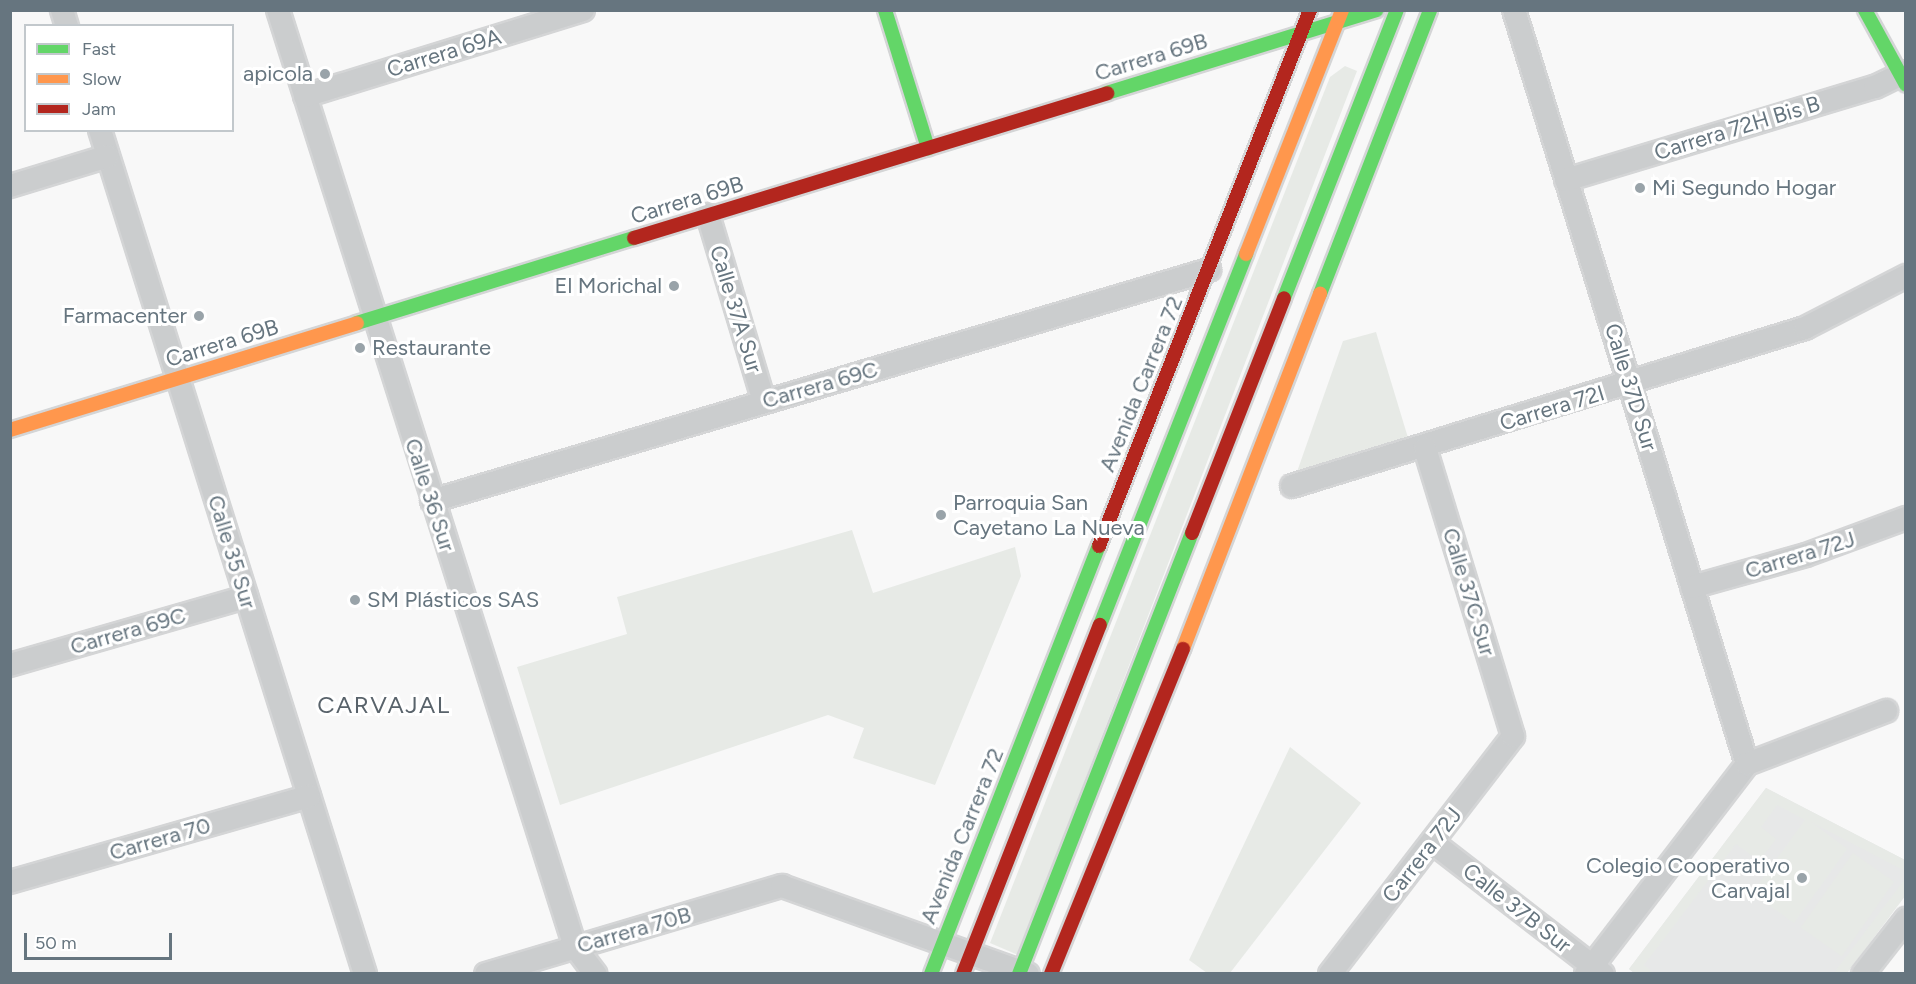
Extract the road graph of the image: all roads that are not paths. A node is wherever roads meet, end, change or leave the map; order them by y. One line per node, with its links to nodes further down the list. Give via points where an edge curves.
1 (278, 10): 13 (street, Calle 36 Sur)
2 (583, 10): 13 (street, Carrera 69A)
3 (885, 10): 15 (main road)
4 (1310, 10): 11 (main road, Avenida Carrera 72)
5 (1376, 10): 10 (main road, Carrera 69B)
6 (1397, 10): 35 (main road)
7 (1430, 10): 33 (main road)
8 (1514, 10): 17 (street, Calle 37D Sur)
9 (1865, 10): 12 (main road)
10 (1340, 16): 11 (main road, Carrera 69B); 37 (main road)
11 (1302, 33): 15 (main road, Carrera 69B); 20 (main road, Avenida Carrera 72)
12 (1904, 77): 17 (street, Carrera 72H Bis B)
13 (304, 96): 22 (street, Calle 36 Sur)
14 (101, 132): 16 (street, Calle 35 Sur)
15 (928, 148): 19 (main road, Carrera 69B)
16 (108, 156): 18 (street); 23 (street, Calle 35 Sur)
17 (1566, 180): 24 (street, Calle 37D Sur)
18 (10, 186)
19 (708, 215): 22 (main road, Carrera 69B); 25 (street, Calle 37A Sur)
20 (1209, 270): 25 (street, Carrera 69C); 40 (main road, Avenida Carrera 72)
21 (1905, 276): 24 (street, Carrera 72I, via 1805,328)
22 (373, 318): 23 (main road, Carrera 69B); 29 (street, Calle 36 Sur)
23 (177, 378): 26 (main road, Carrera 69B); 32 (street, Calle 35 Sur)
24 (1630, 384): 27 (street, Carrera 72I); 31 (street, Calle 37D Sur)
25 (764, 402): 29 (street, Carrera 69C)
26 (10, 430)
27 (1425, 448): 28 (street, Carrera 72I); 38 (street, Calle 37C Sur)
28 (1292, 486)
29 (432, 501): 46 (street, Calle 36 Sur)
30 (1905, 518): 31 (street, Carrera 72J, via 1806,555)
31 (1692, 587): 39 (street, Calle 37D Sur)
32 (246, 597): 34 (street, Carrera 69C); 41 (street, Calle 35 Sur)
33 (1191, 630): 35 (main road); 55 (main road)
34 (10, 665)
35 (1132, 694): 49 (main road)
36 (1886, 711): 39 (street)
37 (1064, 725): 40 (main road); 47 (main road)
38 (1513, 736): 42 (street, Carrera 72J)
39 (1747, 764): 48 (street)
40 (1009, 776): 45 (main road, Avenida Carrera 72)
41 (309, 796): 43 (street, Carrera 70); 50 (street, Calle 35 Sur)
42 (1432, 842): 48 (street, Calle 37B Sur); 56 (street, Carrera 72J)
43 (10, 882)
44 (1905, 920): 57 (street)
45 (943, 942): 46 (street, Carrera 70B, via 782,886); 47 (street); 53 (main road, Avenida Carrera 72)
46 (575, 947): 51 (street, Carrera 70B); 52 (street, Calle 36 Sur)
47 (972, 951): 49 (street); 54 (main road)
48 (1594, 971)
49 (1022, 972)
50 (365, 974)
51 (486, 974)
52 (595, 974)
53 (931, 974)
54 (963, 974)
55 (1051, 974)
56 (1330, 974)
57 (1863, 974)

